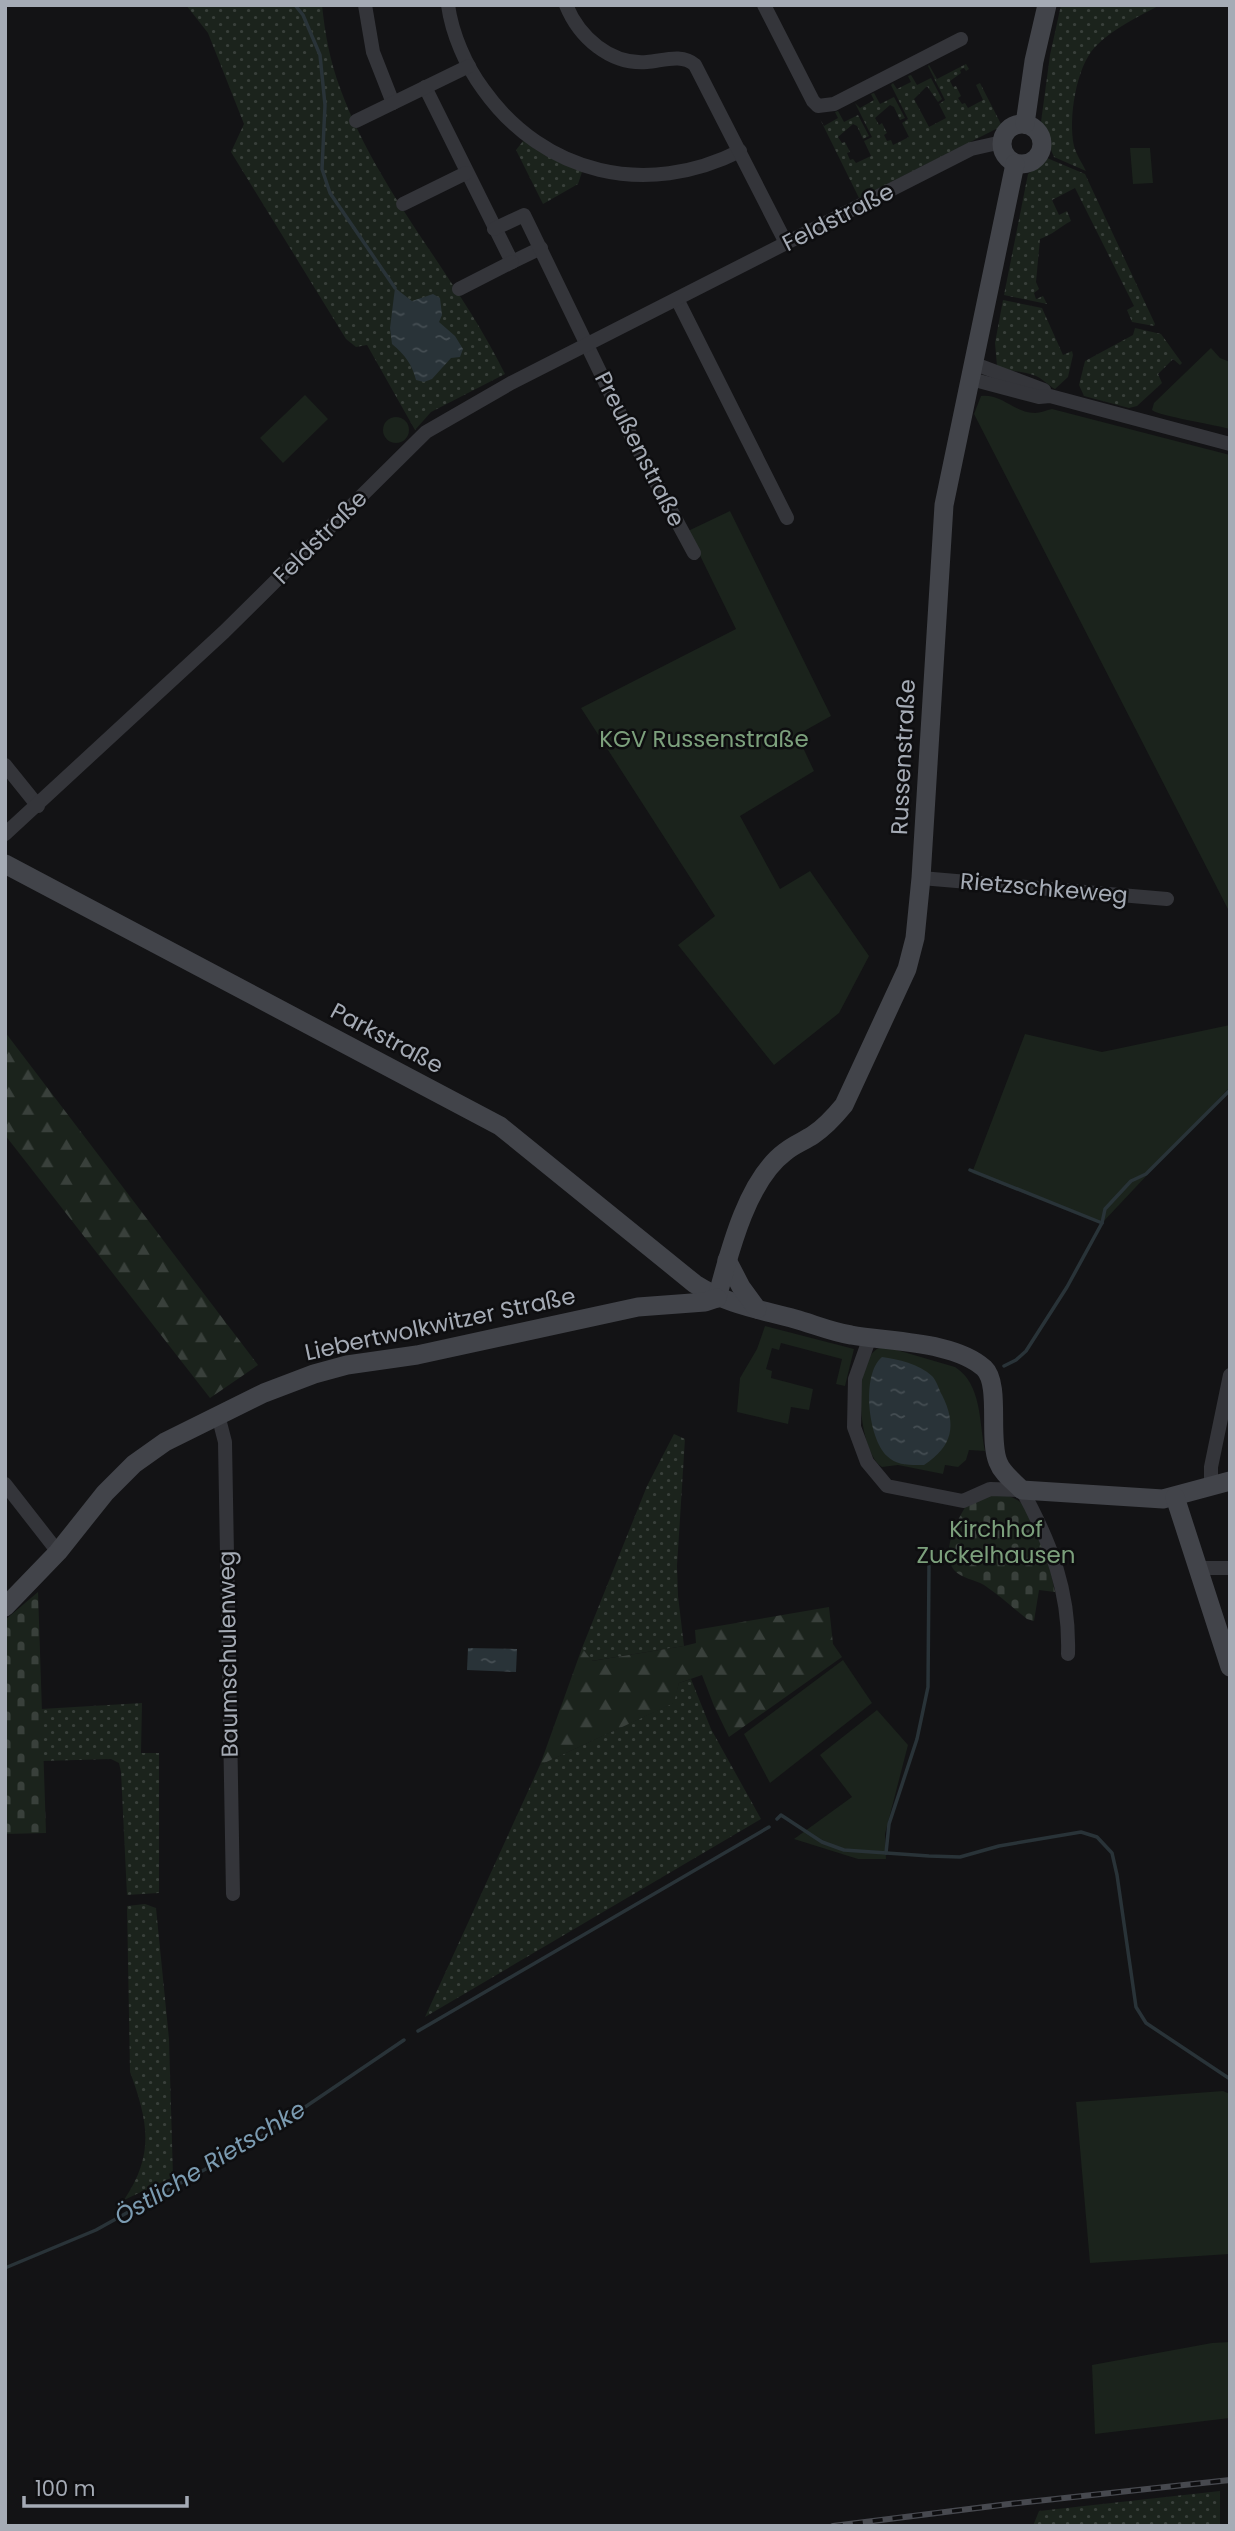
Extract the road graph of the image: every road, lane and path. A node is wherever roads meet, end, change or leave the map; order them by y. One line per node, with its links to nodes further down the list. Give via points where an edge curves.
1 (365, 5): 9 (street, via 373,52)
2 (448, 5): 7 (street)
3 (566, 5): 13 (street, via 579,31 602,50 637,62 690,61)
4 (1047, 5): 11 (street)
5 (770, 7): 6 (street, via 818,106 829,105)
6 (961, 38)
7 (469, 66): 8 (street); 13 (street, via 489,97 527,136 584,166 635,175 669,174 700,168)
8 (425, 87): 9 (street); 15 (street)
9 (393, 103): 10 (street)
10 (356, 121)
11 (1025, 124): 12 (street, via 1009,129); 14 (street, via 1040,135 1042,150 1033,161)
12 (1002, 142): 14 (street, via 1004,154); 18 (street, Feldstraße, via 971,149)
13 (740, 151): 18 (street)
14 (1016, 164): 24 (street, Russenstraße)
15 (466, 173): 16 (street); 17 (street)
16 (403, 204)
17 (494, 229): 19 (street, Preußenstraße, via 524,215); 20 (street)
18 (786, 243): 22 (street, Feldstraße)
19 (541, 248): 20 (street); 23 (street, Preußenstraße)
20 (512, 262): 21 (street)
21 (459, 289)
22 (677, 299): 23 (street, Feldstraße); 26 (street)
23 (587, 345): 27 (street, Preußenstraße); 29 (street, Feldstraße, via 426,432 224,632)
24 (973, 372): 25 (street, via 1039,397 1050,396); 32 (street, Russenstraße, via 944,505)
25 (1230, 444)
26 (787, 518)
27 (694, 553)
28 (5, 765): 29 (street)
29 (38, 806): 30 (street, Feldstraße)
30 (5, 834)
31 (5, 864): 35 (street, Parkstraße, via 500,1126)
32 (921, 878): 33 (street, Rietzschkeweg); 34 (street, Russenstraße, via 908,969 849,1095 833,1119 784,1152 760,1177)
33 (1167, 898)
34 (727, 1260): 35 (street, Russenstraße); 36 (street)
35 (717, 1298): 36 (street); 39 (street, Liebertwolkwitzer Straße, via 638,1307 418,1355 348,1365 292,1381)
36 (757, 1310): 37 (street)
37 (870, 1337): 42 (street, via 936,1348 985,1369 992,1382 997,1461); 42 (street, via 855,1375 855,1435 867,1462 887,1486 963,1501 990,1489)
38 (1230, 1375): 41 (street, via 1210,1467)
39 (218, 1415): 44 (street, Liebertwolkwitzer Straße, via 134,1464); 50 (street, Baumschulenweg, via 225,1442)
40 (5, 1484): 44 (street)
41 (1220, 1484): 43 (street)
42 (1022, 1490): 43 (street); 48 (street, via 1050,1546 1060,1579)
43 (1175, 1497): 45 (street)
44 (58, 1552): 47 (street, Liebertwolkwitzer Straße)
45 (1199, 1568): 46 (street); 49 (street)
46 (1230, 1568)
47 (5, 1607)
48 (1068, 1654)
49 (1230, 1667)
50 (233, 1894)

